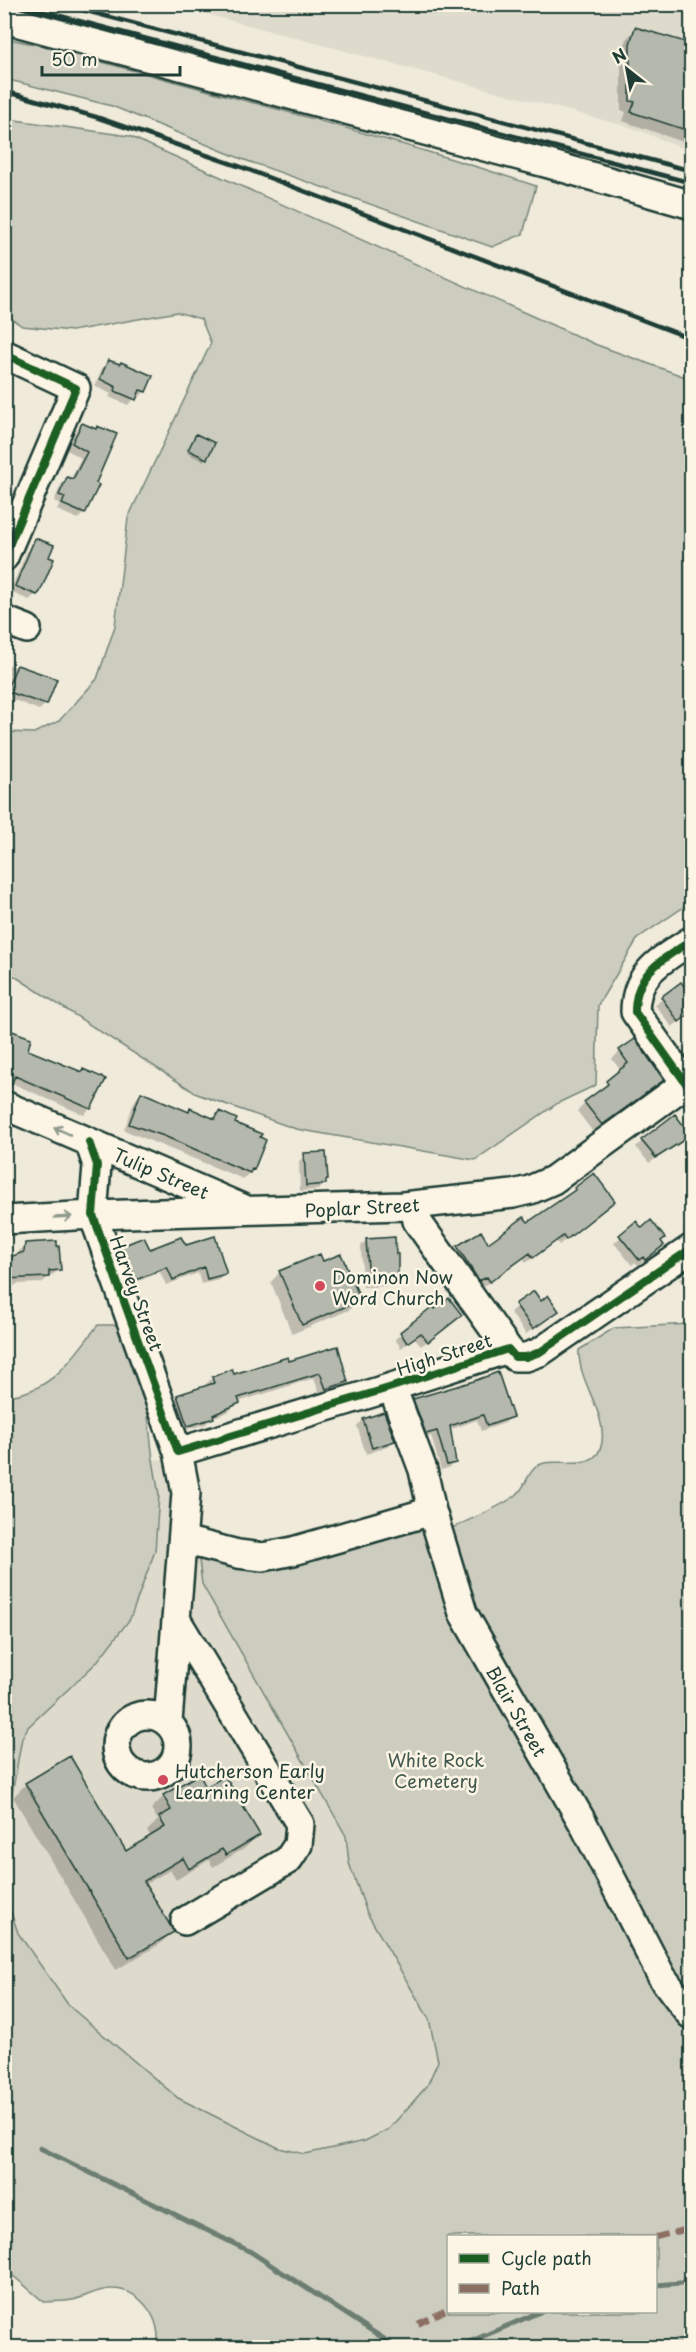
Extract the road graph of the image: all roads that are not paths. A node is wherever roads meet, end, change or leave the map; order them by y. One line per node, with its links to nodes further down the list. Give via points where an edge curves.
1 (4, 19): 2 (street)
2 (692, 205)
3 (4, 354): 4 (street, via 76,388)
4 (4, 557)
5 (692, 940): 6 (street, via 652,968 640,982 635,998 635,1012)
6 (688, 1088): 9 (street, Poplar Street, via 554,1180 513,1194)
7 (4, 1105): 8 (street, Tulip Street, one-way to 7)
8 (89, 1142): 10 (street, Tulip Street); 11 (street, Harvey Street, via 97,1165)
9 (414, 1205): 10 (street, Poplar Street); 14 (street, via 417,1221)
10 (251, 1212): 11 (street, Poplar Street)
11 (93, 1215): 12 (street, Poplar Street, one-way to 11); 16 (street, Harvey Street)
12 (4, 1220)
13 (692, 1248): 14 (street, High Street, via 540,1352 515,1357)
14 (508, 1349): 15 (street, High Street)
15 (392, 1387): 16 (street, High Street); 17 (street, Blair Street, via 423,1470)
16 (178, 1452): 18 (street, Harvey Street, via 186,1493)
17 (432, 1511): 18 (street, via 263,1557); 22 (street, Blair Street, via 471,1632 584,1825 662,1977)
18 (183, 1540): 19 (street, Harvey Street)
19 (176, 1619): 20 (street, Harvey Street); 21 (street, via 300,1824 298,1845 288,1860)
20 (168, 1722)
21 (185, 1921)
22 (690, 2014)

